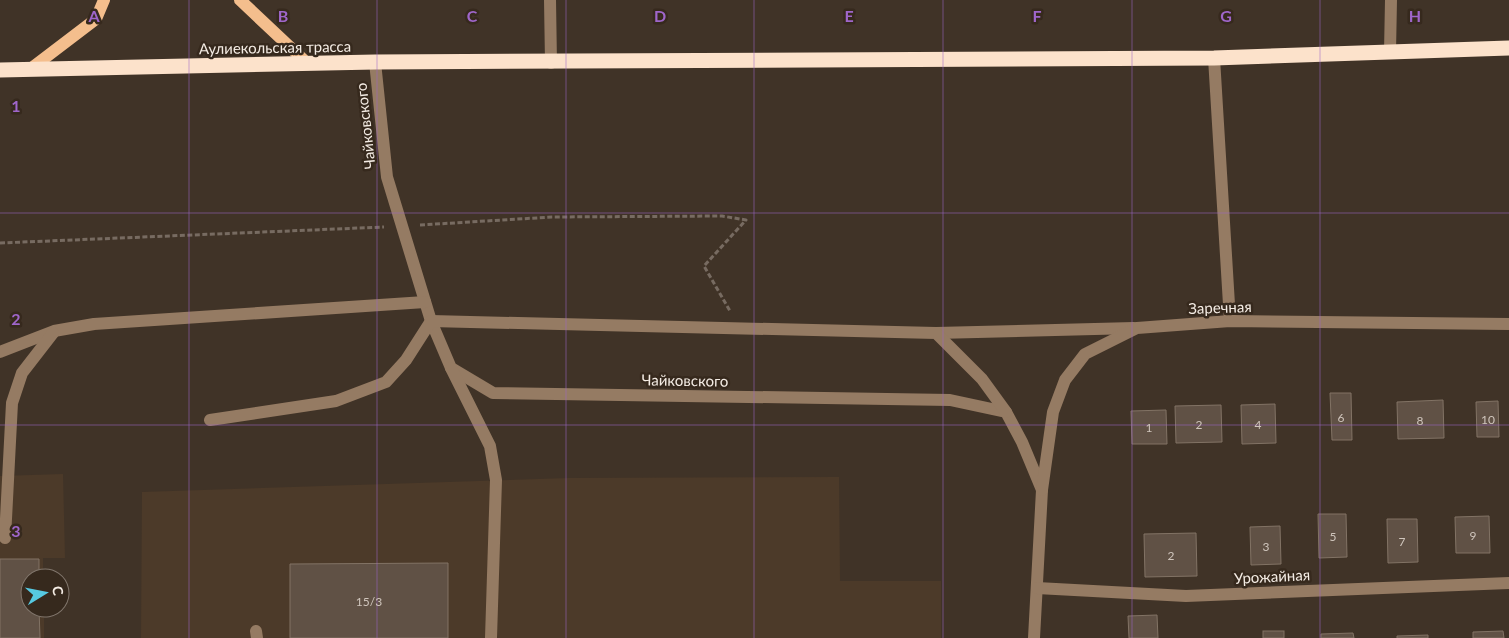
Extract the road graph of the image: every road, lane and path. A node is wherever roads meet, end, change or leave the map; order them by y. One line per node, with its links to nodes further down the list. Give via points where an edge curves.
1 (104, 0): 12 (main road, via 96,19)
2 (240, 0): 10 (main road)
3 (550, 0): 9 (street)
4 (1391, 0): 6 (street)
5 (1509, 48): 6 (highway, Аулиекольская трасса)
6 (1390, 52): 7 (highway, Аулиекольская трасса)
7 (1214, 58): 9 (highway, Аулиекольская трасса); 17 (street)
8 (375, 62): 9 (highway, Аулиекольская трасса); 10 (highway, Аулиекольская трасса); 13 (street, Чайковского, via 388,177)
9 (551, 62)
10 (307, 63): 12 (highway, Аулиекольская трасса)
11 (0, 70): 12 (highway, Аулиекольская трасса)
12 (29, 70)
13 (402, 226): 14 (path); 15 (street, Чайковского); 19 (path, via 552,217 722,216 746,220 704,266)
14 (0, 243)
15 (424, 302): 16 (street, Чайковского); 21 (street, via 94,324)
16 (431, 321): 19 (street); 26 (street, Чайковского); 28 (street, via 406,360 386,382 336,401)
17 (1230, 321): 18 (street, Заречная); 20 (street, Заречная)
18 (1509, 324)
19 (740, 328): 22 (street)
20 (1138, 328): 22 (street); 29 (street, Заречная, via 1085,354 1065,380 1053,412)
21 (54, 331): 23 (street); 30 (street, via 22,373 12,403)
22 (936, 333): 27 (street, via 982,379)
23 (14, 348): 24 (street); 25 (street)
24 (0, 352)
25 (0, 362)
26 (451, 368): 27 (street, Чайковского, via 493,393 950,400); 33 (street, via 490,446 496,480)
27 (1006, 412): 29 (street)
28 (210, 420)
29 (1042, 490): 32 (street)
30 (5, 538)
31 (1509, 583): 32 (street, Урожайная, via 1186,596)
32 (1037, 588): 34 (street)
33 (491, 638)
34 (1034, 638)

